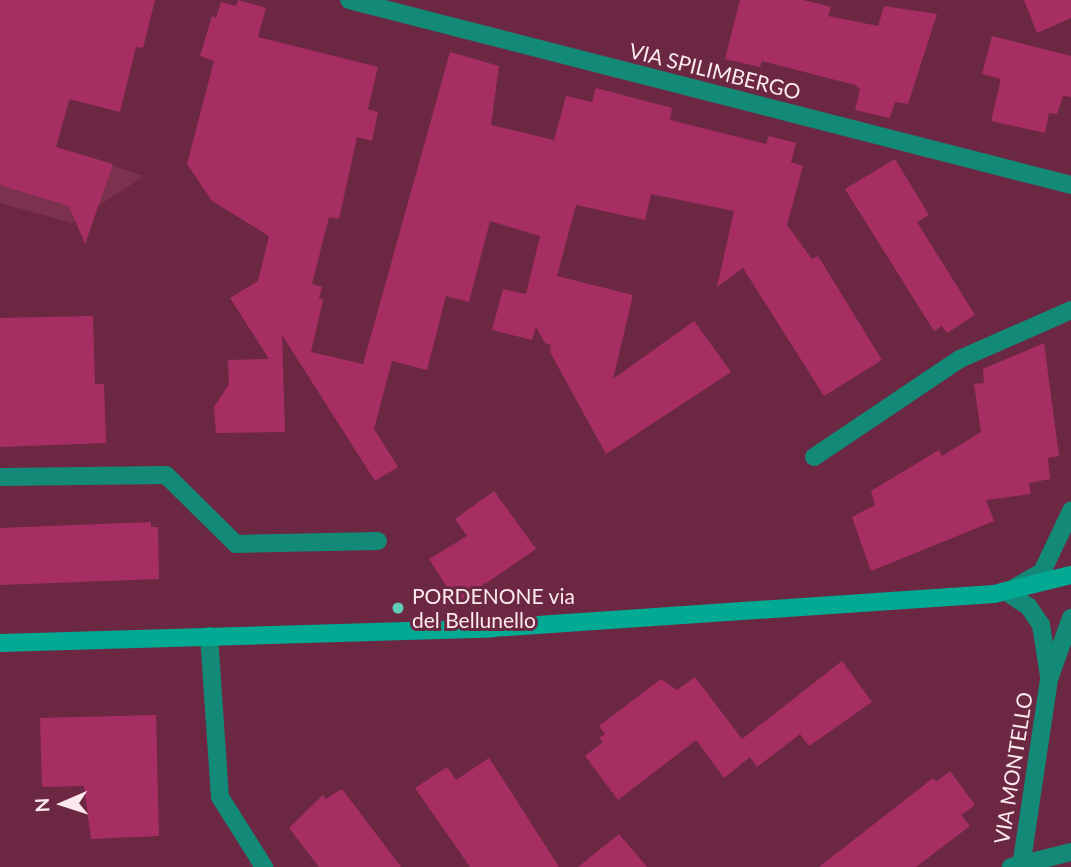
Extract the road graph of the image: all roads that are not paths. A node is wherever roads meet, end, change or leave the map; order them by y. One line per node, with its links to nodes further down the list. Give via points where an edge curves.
1 (349, 0): 2 (street, VIA SPILIMBERGO)
2 (1071, 185)
3 (1071, 310): 4 (street, via 960,359)
4 (814, 457)
5 (0, 477): 7 (street, via 166,475 236,544)
6 (1071, 511): 9 (street, via 1042,572)
7 (378, 541)
8 (1071, 575): 9 (street)
9 (1007, 592): 11 (street, via 492,628); 13 (street, via 1029,607 1041,625)
10 (1071, 618): 13 (street)
11 (209, 636): 12 (street); 16 (street, via 220,797)
12 (0, 643)
13 (1049, 679): 15 (street, VIA MONTELLO)
14 (1071, 852): 15 (street, VIA MONTELLO)
15 (1018, 866)
16 (264, 867)

